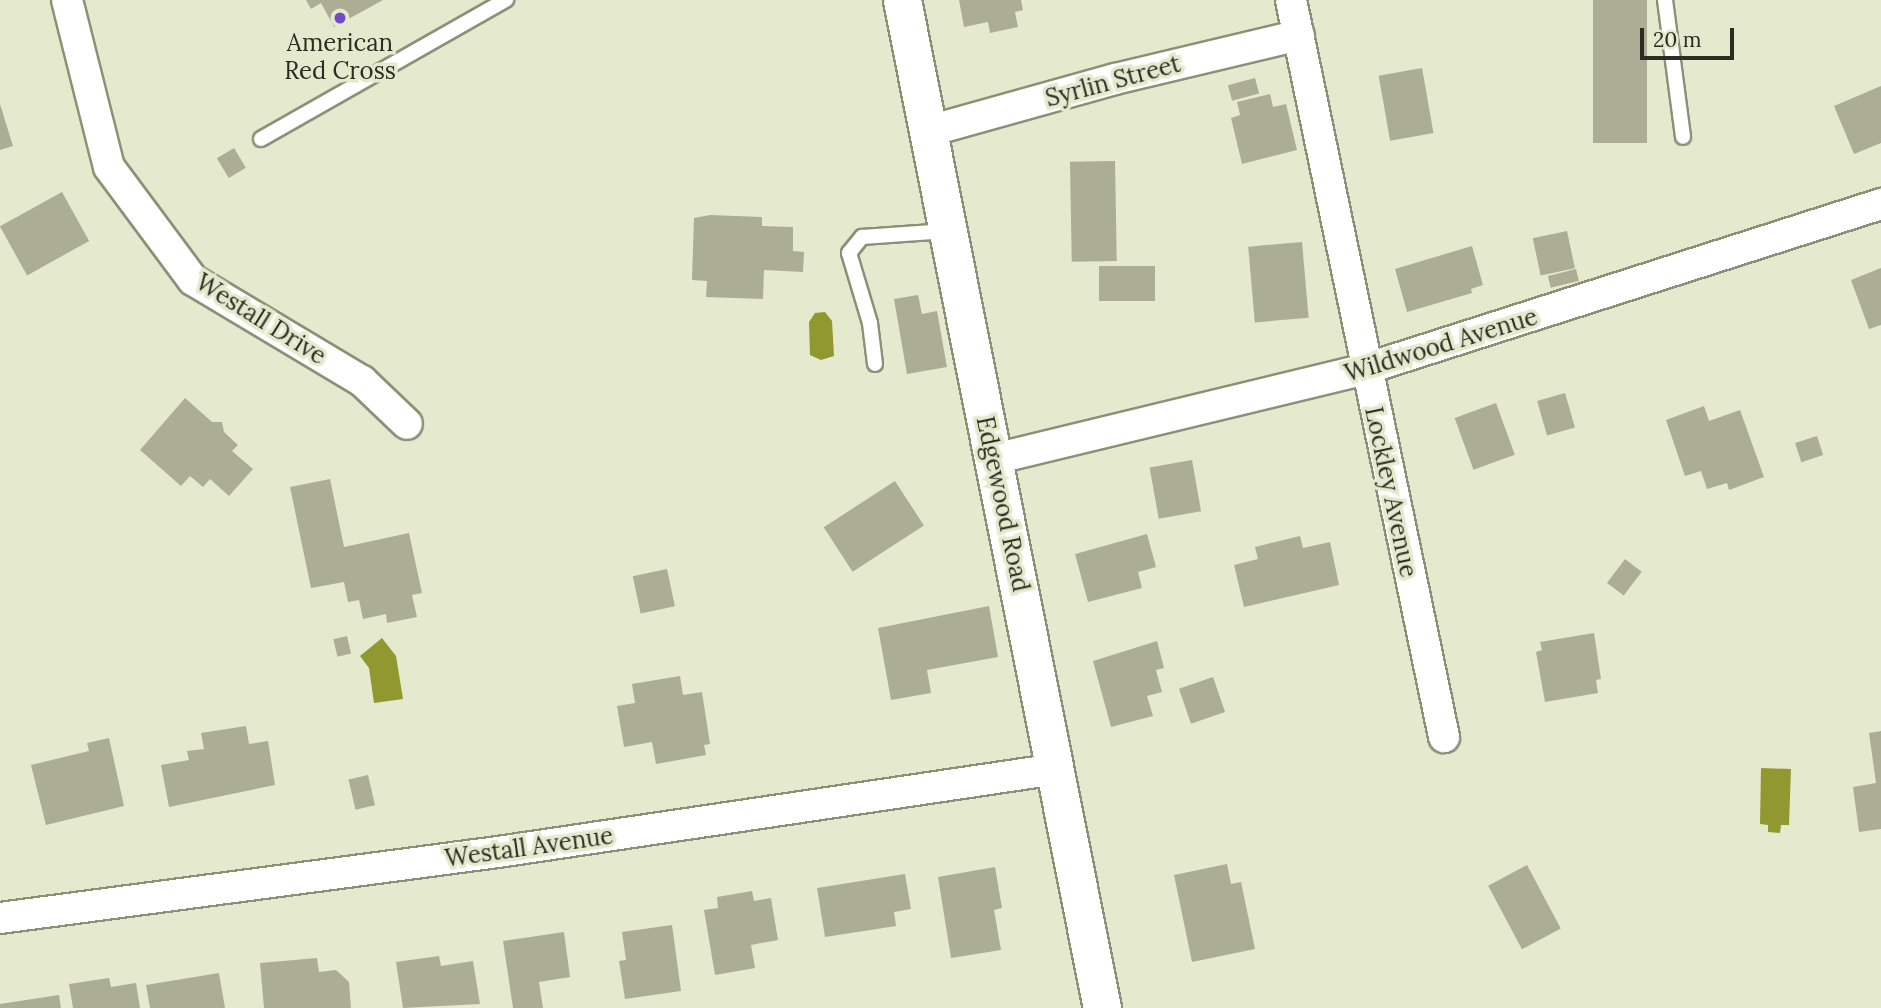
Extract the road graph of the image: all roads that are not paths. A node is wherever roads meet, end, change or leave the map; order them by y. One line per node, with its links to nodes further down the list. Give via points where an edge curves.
1 (67, 0): 14 (street, Westall Drive, via 109,167 193,280 362,382)
2 (506, 0): 9 (lane)
3 (902, 0): 7 (street, Edgewood Road)
4 (1291, 0): 6 (street, Lockley Avenue)
5 (1665, 0): 8 (lane)
6 (1299, 35): 7 (street, Syrlin Street, via 1115,79); 13 (street, Lockley Avenue)
7 (929, 131): 11 (street, Edgewood Road)
8 (1683, 137)
9 (261, 139)
10 (1881, 204): 13 (street, Wildwood Avenue)
11 (949, 231): 12 (lane, via 862,237 849,253 870,323); 15 (street, Edgewood Road)
12 (875, 363)
13 (1365, 369): 15 (street, Wildwood Avenue); 16 (street, Lockley Avenue)
14 (407, 424)
15 (993, 459): 17 (street, Edgewood Road)
16 (1444, 737)
17 (1058, 769): 18 (street, Westall Avenue, via 498,852); 19 (street, Edgewood Road)
18 (0, 918)
19 (1102, 1008)

